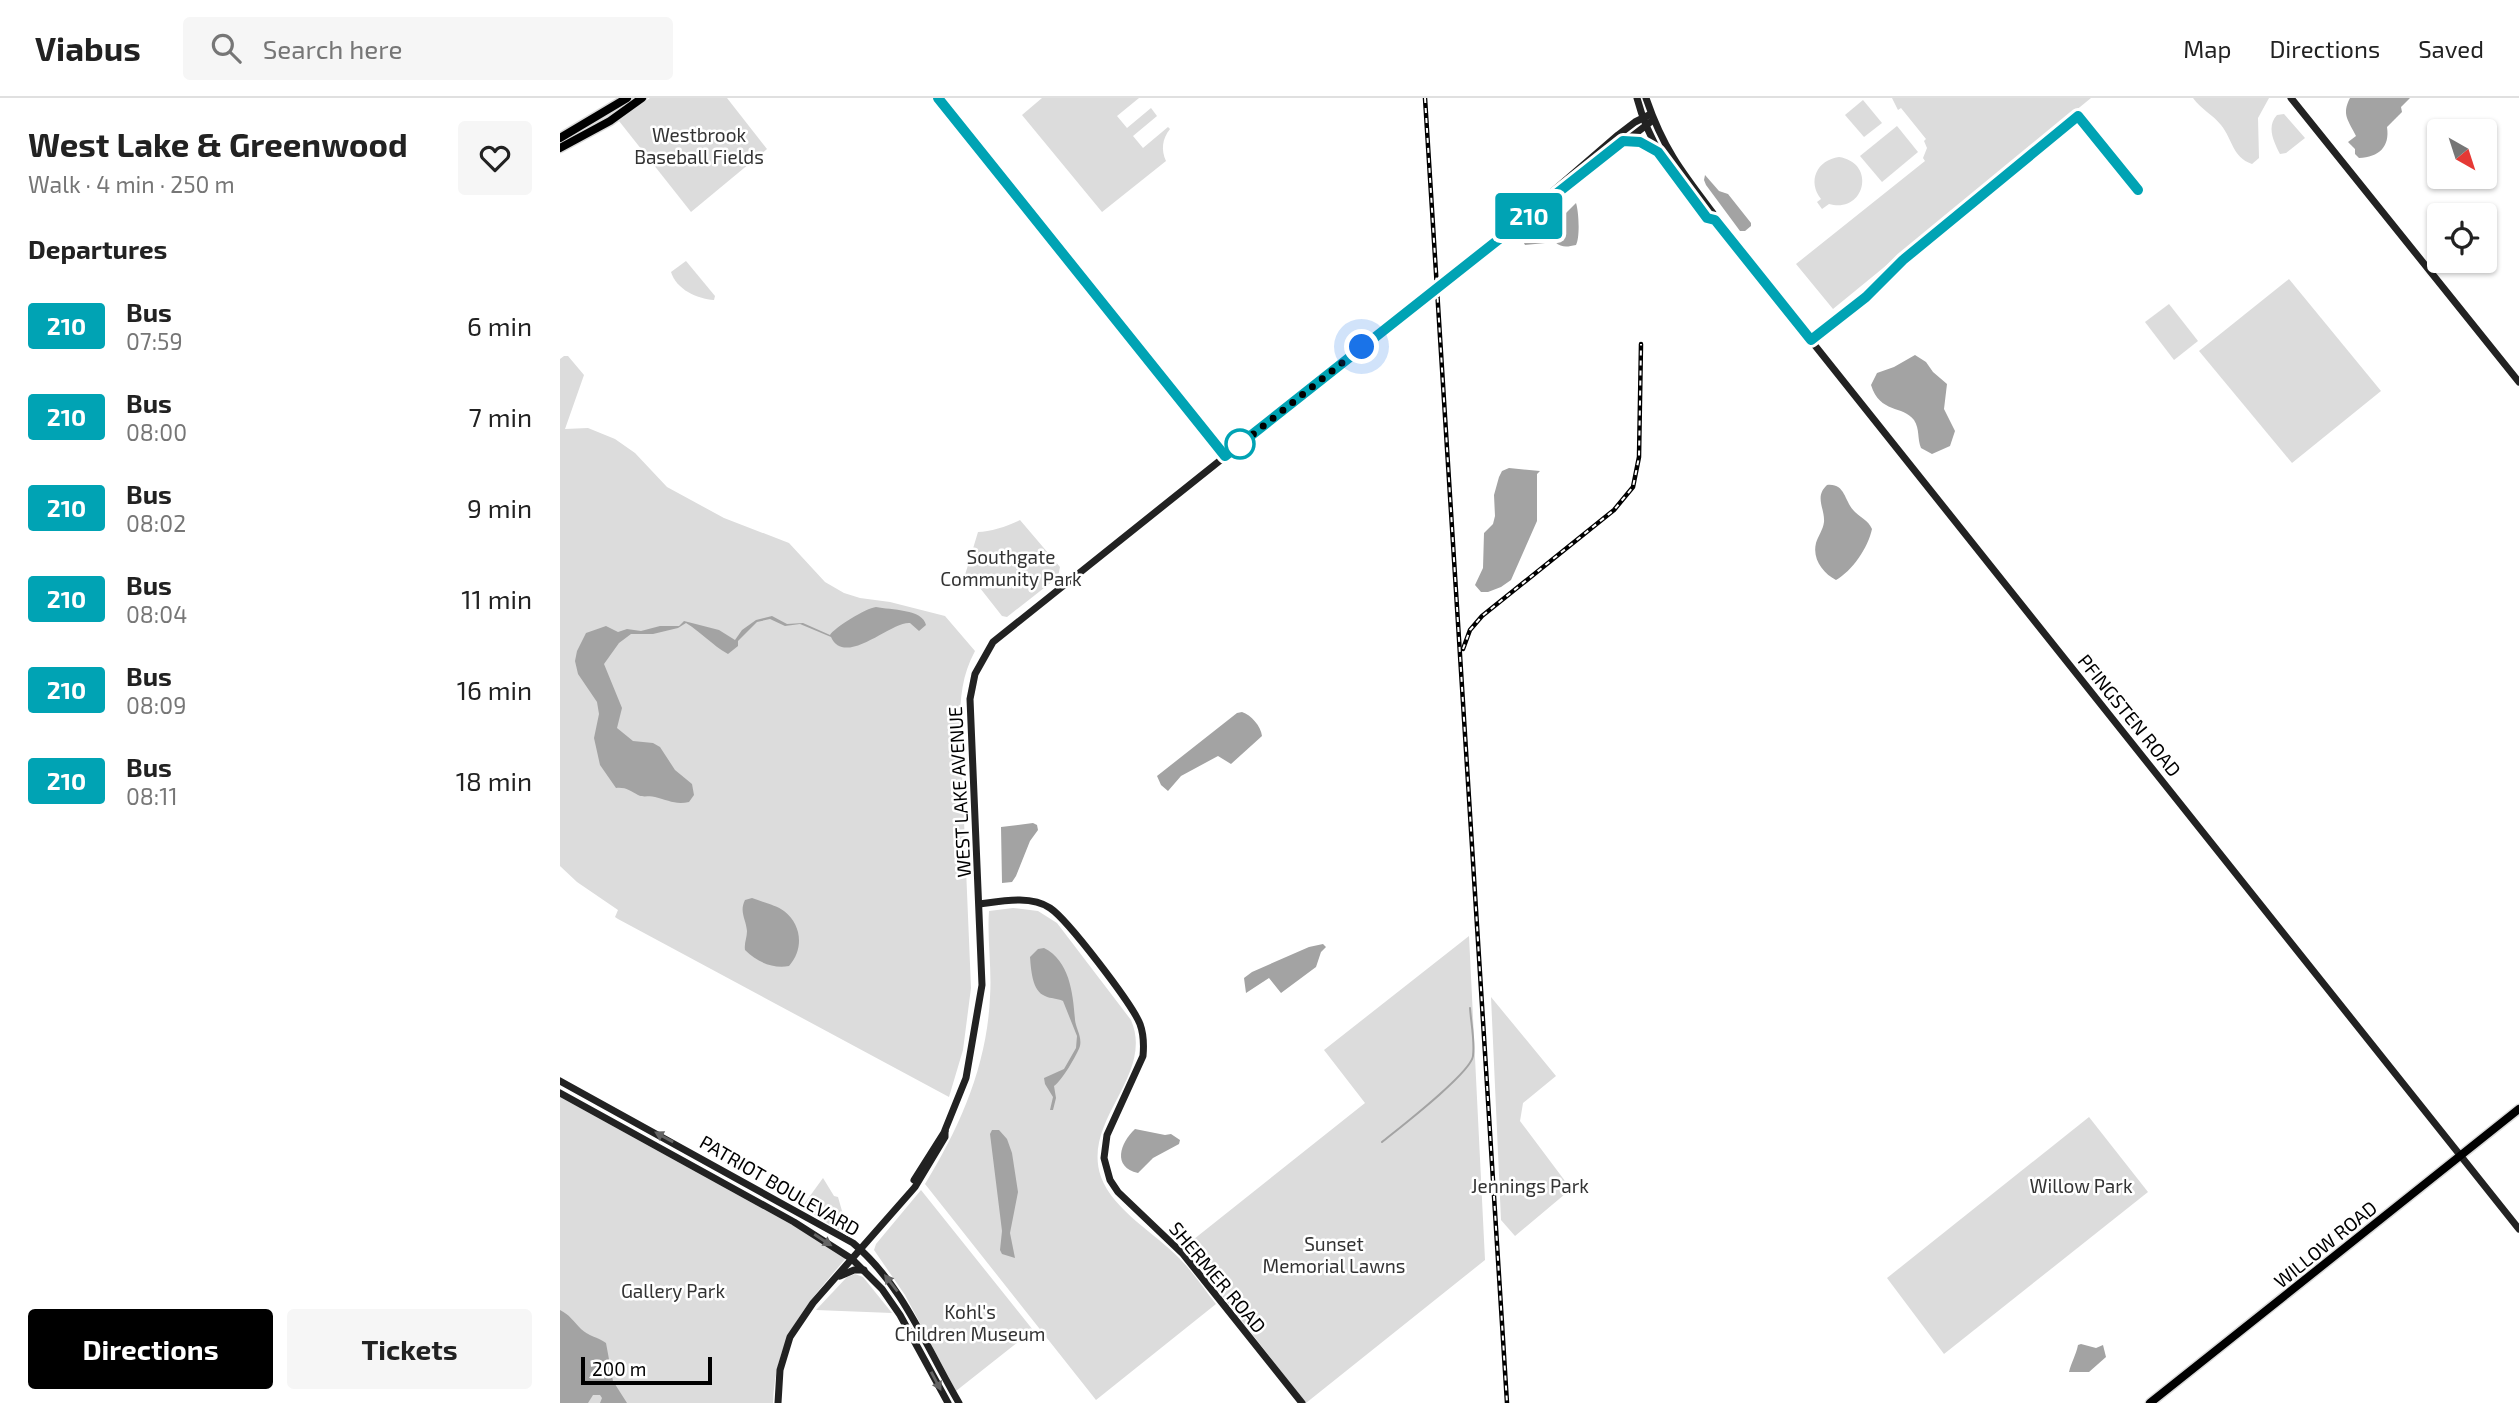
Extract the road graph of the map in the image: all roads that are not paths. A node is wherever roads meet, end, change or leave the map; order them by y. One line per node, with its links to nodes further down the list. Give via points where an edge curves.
1 (627, 98): 9 (main road)
2 (642, 98): 11 (main road)
3 (938, 98): 16 (main road)
4 (1637, 98): 8 (main road, PFINGSTEN ROAD)
5 (1646, 98): 7 (main road, PFINGSTEN ROAD)
6 (2291, 98): 15 (main road)
7 (1652, 117): 8 (main road, WEST LAKE AVENUE); 13 (main road, PFINGSTEN ROAD, via 1674,161)
8 (1644, 121): 10 (main road, WEST LAKE AVENUE); 12 (main road, PFINGSTEN ROAD); 14 (main road, WEST LAKE AVENUE, via 1618,135)
9 (560, 138)
10 (1623, 141): 12 (main road, via 1640,142); 14 (main road, WEST LAKE AVENUE)
11 (560, 148)
12 (1658, 152): 13 (main road, PFINGSTEN ROAD, via 1707,218)
13 (1715, 220): 21 (main road, PFINGSTEN ROAD)
14 (1502, 235): 16 (main road, WEST LAKE AVENUE)
15 (2519, 382)
16 (1225, 456): 17 (main road, WEST LAKE AVENUE, via 1006,629 983,657 975,674 970,723)
17 (981, 904): 23 (main road, WEST LAKE AVENUE, via 982,985 966,1078 945,1137 929,1165); 32 (main road, SHERMER ROAD, via 1018,901 1049,907 1136,1014 1143,1056 1107,1135 1104,1158 1110,1180 1183,1254)
18 (560, 1080): 24 (main road, PATRIOT BOULEVARD, one-way to 18)
19 (560, 1093): 25 (main road, PATRIOT BOULEVARD, one-way to 25, via 794,1222)
20 (2519, 1109): 21 (main road, WILLOW ROAD)
21 (2460, 1156): 22 (main road, PFINGSTEN ROAD); 33 (main road, WILLOW ROAD)
22 (2519, 1230)
23 (869, 1239): 24 (main road, WEST LAKE AVENUE); 26 (main road)
24 (860, 1249): 25 (main road, WEST LAKE AVENUE); 26 (main road, PATRIOT BOULEVARD)
25 (852, 1259): 27 (main road, PATRIOT BOULEVARD); 28 (main road, WEST LAKE AVENUE)
26 (871, 1261): 31 (main road, PATRIOT BOULEVARD, one-way to 26, via 908,1307)
27 (864, 1270): 28 (main road); 30 (main road, PATRIOT BOULEVARD, one-way to 30, via 900,1315)
28 (837, 1278): 29 (main road, WEST LAKE AVENUE, via 790,1337 780,1370)
29 (778, 1403)
30 (948, 1403)
31 (959, 1403)
32 (1302, 1403)
33 (2150, 1403)

